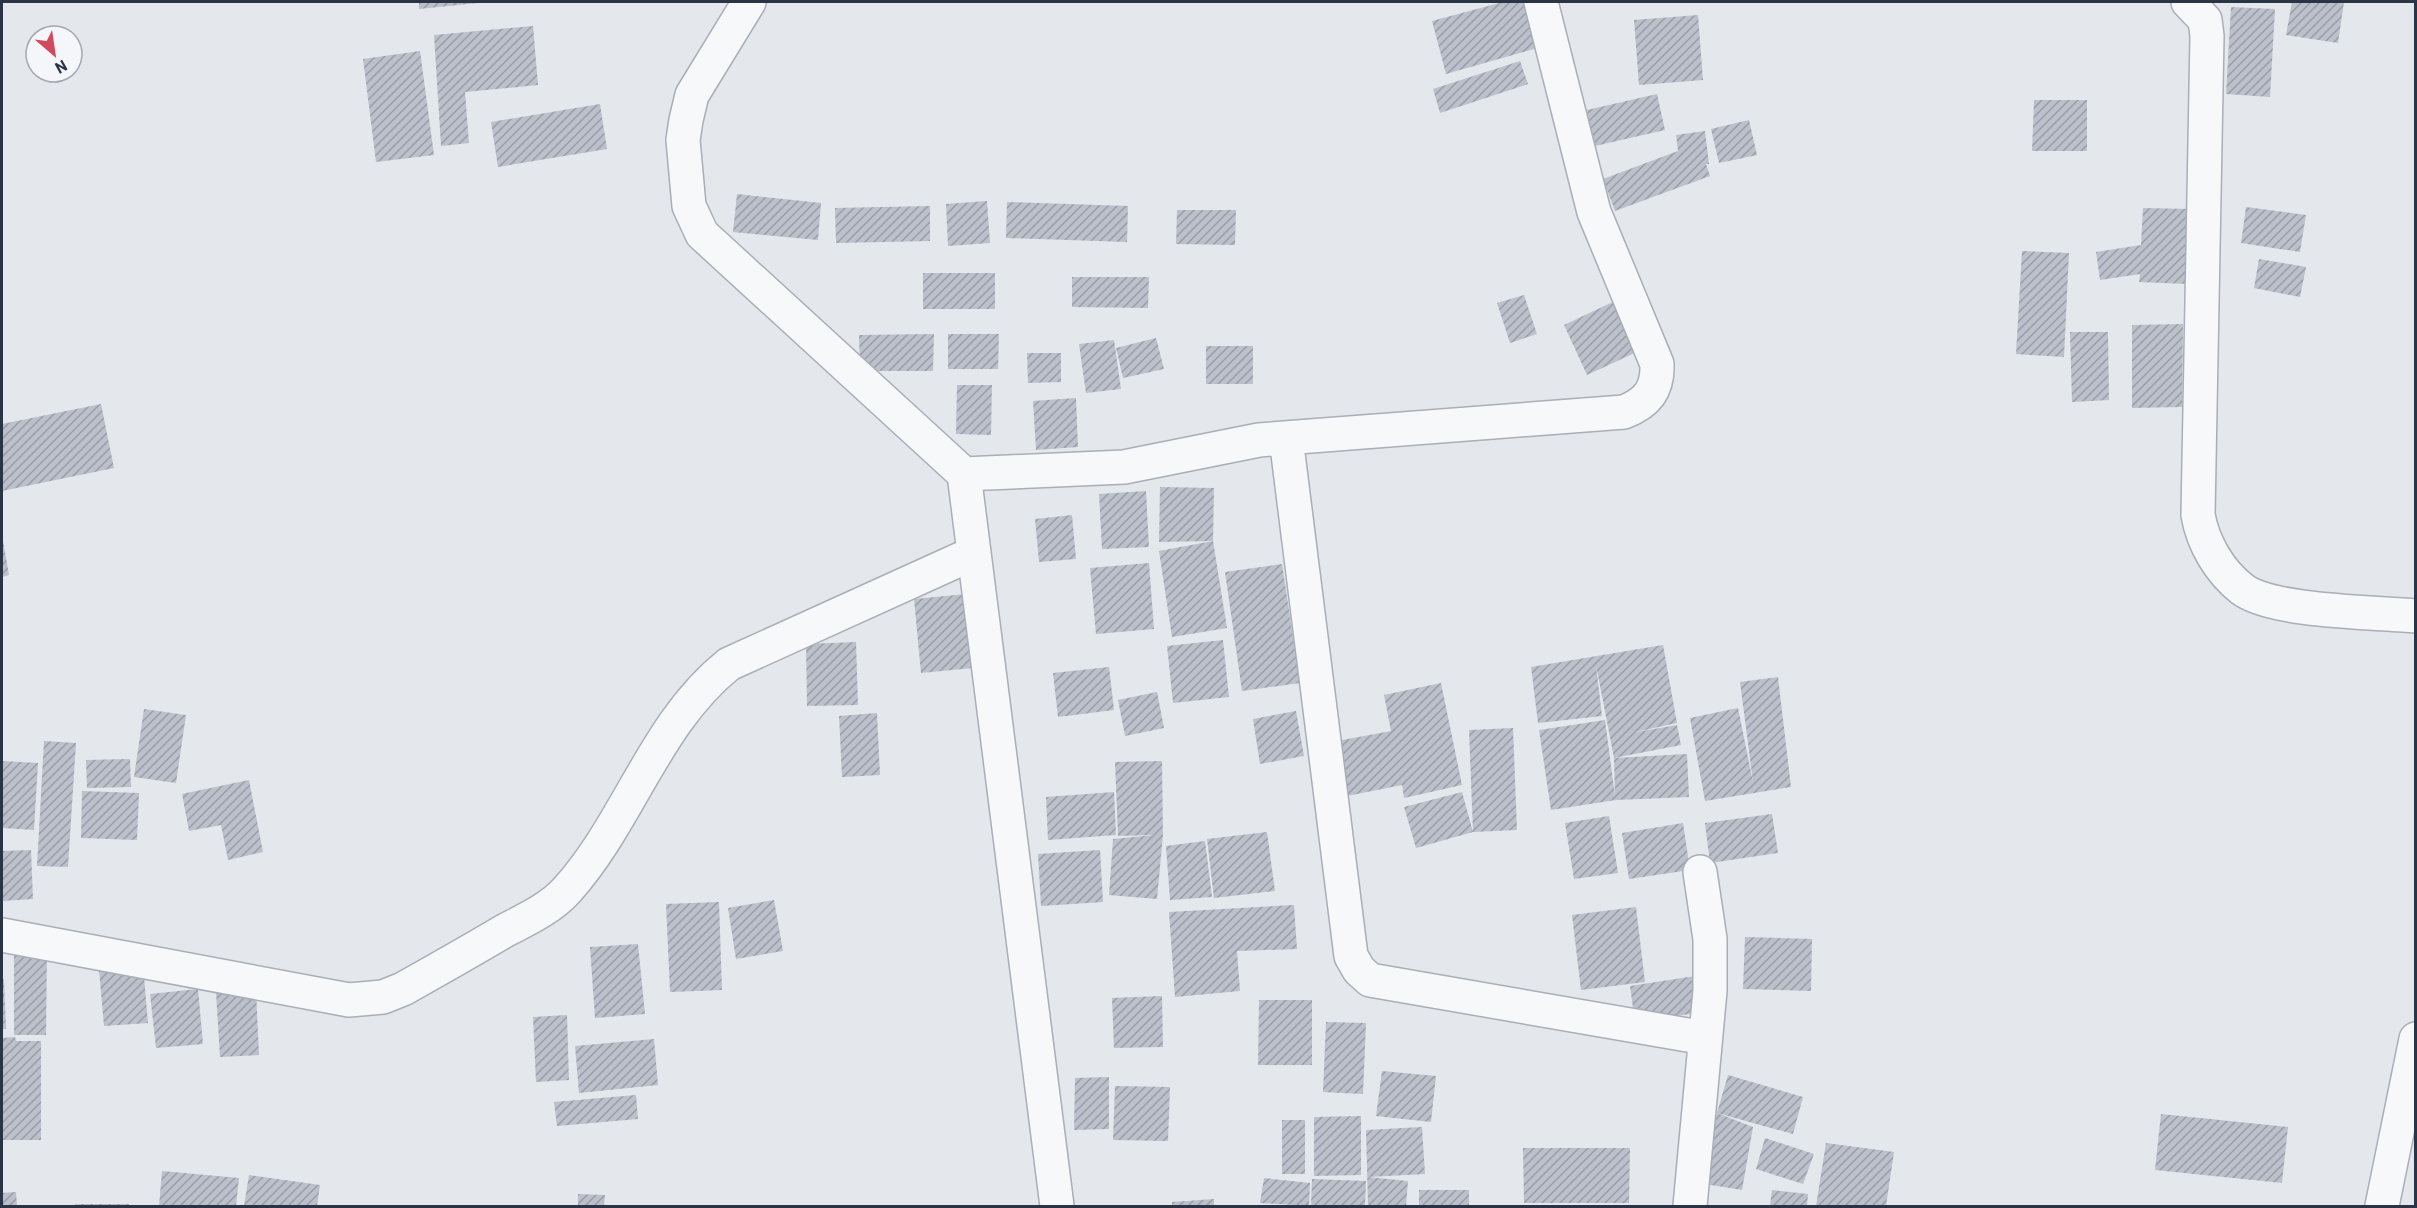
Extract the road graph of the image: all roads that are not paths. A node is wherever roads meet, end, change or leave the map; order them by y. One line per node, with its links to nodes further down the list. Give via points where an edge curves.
1 (749, 2): 5 (street, via 692,95 683,140 689,206 694,220 702,234)
2 (1541, 2): 4 (street, via 1594,212 1657,364 1654,389 1646,401 1624,412)
3 (2188, 2): 7 (street, via 2205,20 2207,36 2198,515 2202,538 2243,590 2276,603)
4 (1286, 438): 5 (street, via 1124,467); 10 (street, via 1351,956 1359,970 1370,980)
5 (964, 474): 6 (street)
6 (974, 553): 9 (street, via 729,664 709,680 680,717 565,892 403,990 383,997 349,1000); 12 (street)
7 (2415, 616)
8 (1700, 872): 10 (street, via 1710,939)
9 (2, 935)
10 (1706, 1038): 13 (street)
11 (2415, 1039): 14 (street)
12 (1057, 1206)
13 (1690, 1206)
14 (2382, 1206)

